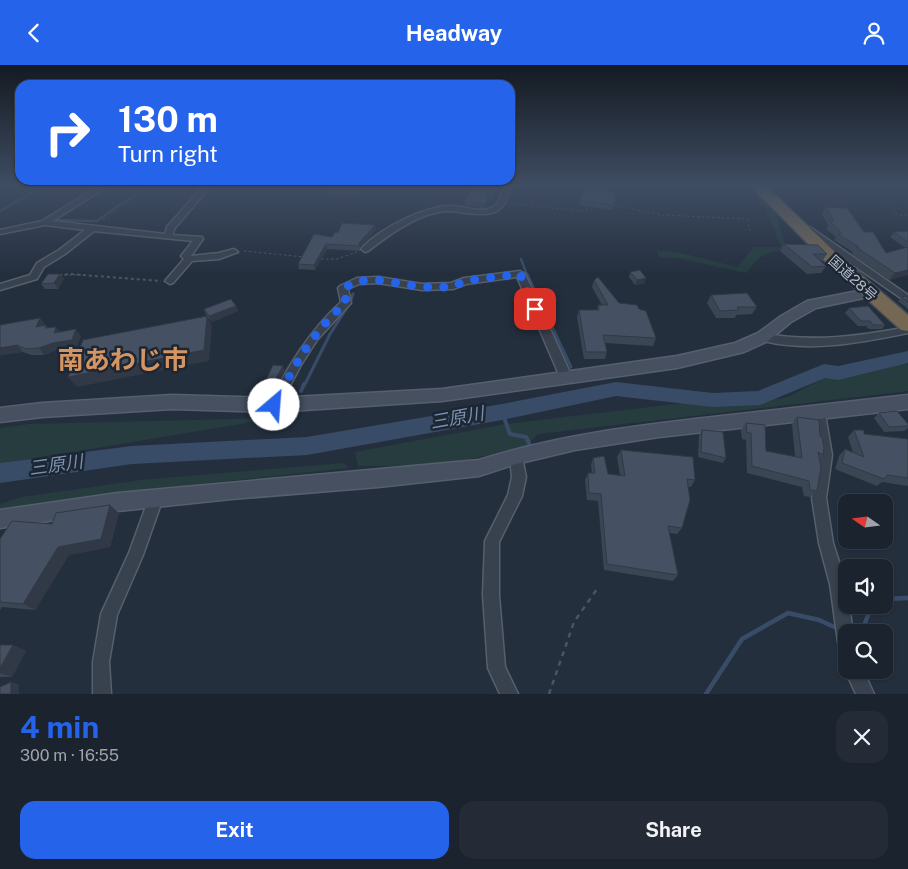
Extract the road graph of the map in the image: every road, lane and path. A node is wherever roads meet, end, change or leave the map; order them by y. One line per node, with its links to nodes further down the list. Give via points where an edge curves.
1 (56, 215): 7 (street)
2 (112, 215): 9 (path)
3 (182, 215): 12 (street, via 170,229)
4 (420, 215): 13 (street)
5 (684, 215): 10 (path, via 747,219)
6 (786, 215): 8 (highway, 国道28号)
7 (44, 223): 9 (street); 11 (street)
8 (793, 223): 21 (highway, 国道28号); 22 (street, via 810,230)
9 (93, 229): 12 (street); 18 (street, via 40,265)
10 (750, 231)
11 (0, 232)
12 (168, 237): 17 (street, via 199,239 185,256)
13 (365, 249): 16 (path, via 337,259)
14 (234, 251): 15 (path); 17 (street)
15 (310, 257)
16 (316, 258)
17 (188, 259): 19 (street)
18 (34, 277): 19 (path, via 70,274); 20 (street)
19 (170, 281)
20 (0, 287)
21 (868, 293): 23 (highway, 国道28号); 25 (street, via 812,304)
22 (908, 300)
23 (908, 325)
24 (908, 330): 25 (street, via 814,344)
25 (763, 337): 26 (street, via 738,348 677,362)
26 (566, 377): 28 (street, via 442,395); 28 (street, via 520,274 464,281 453,287 357,281 344,288 346,303 301,353)
27 (908, 403): 29 (street)
28 (274, 405): 30 (street, via 172,401)
29 (819, 413): 31 (street, via 658,430); 35 (street, via 826,455 819,498)
30 (0, 415)
31 (516, 456): 32 (street, via 479,468); 38 (street, via 519,477 515,497 492,541 491,595 497,668)
32 (156, 498): 33 (street); 37 (street, via 136,555 109,614 101,662)
33 (0, 519)
34 (597, 589): 39 (path, via 574,621)
35 (844, 624)
36 (858, 679): 40 (street)
37 (102, 694)
38 (509, 694)
39 (549, 694)
40 (865, 694)

